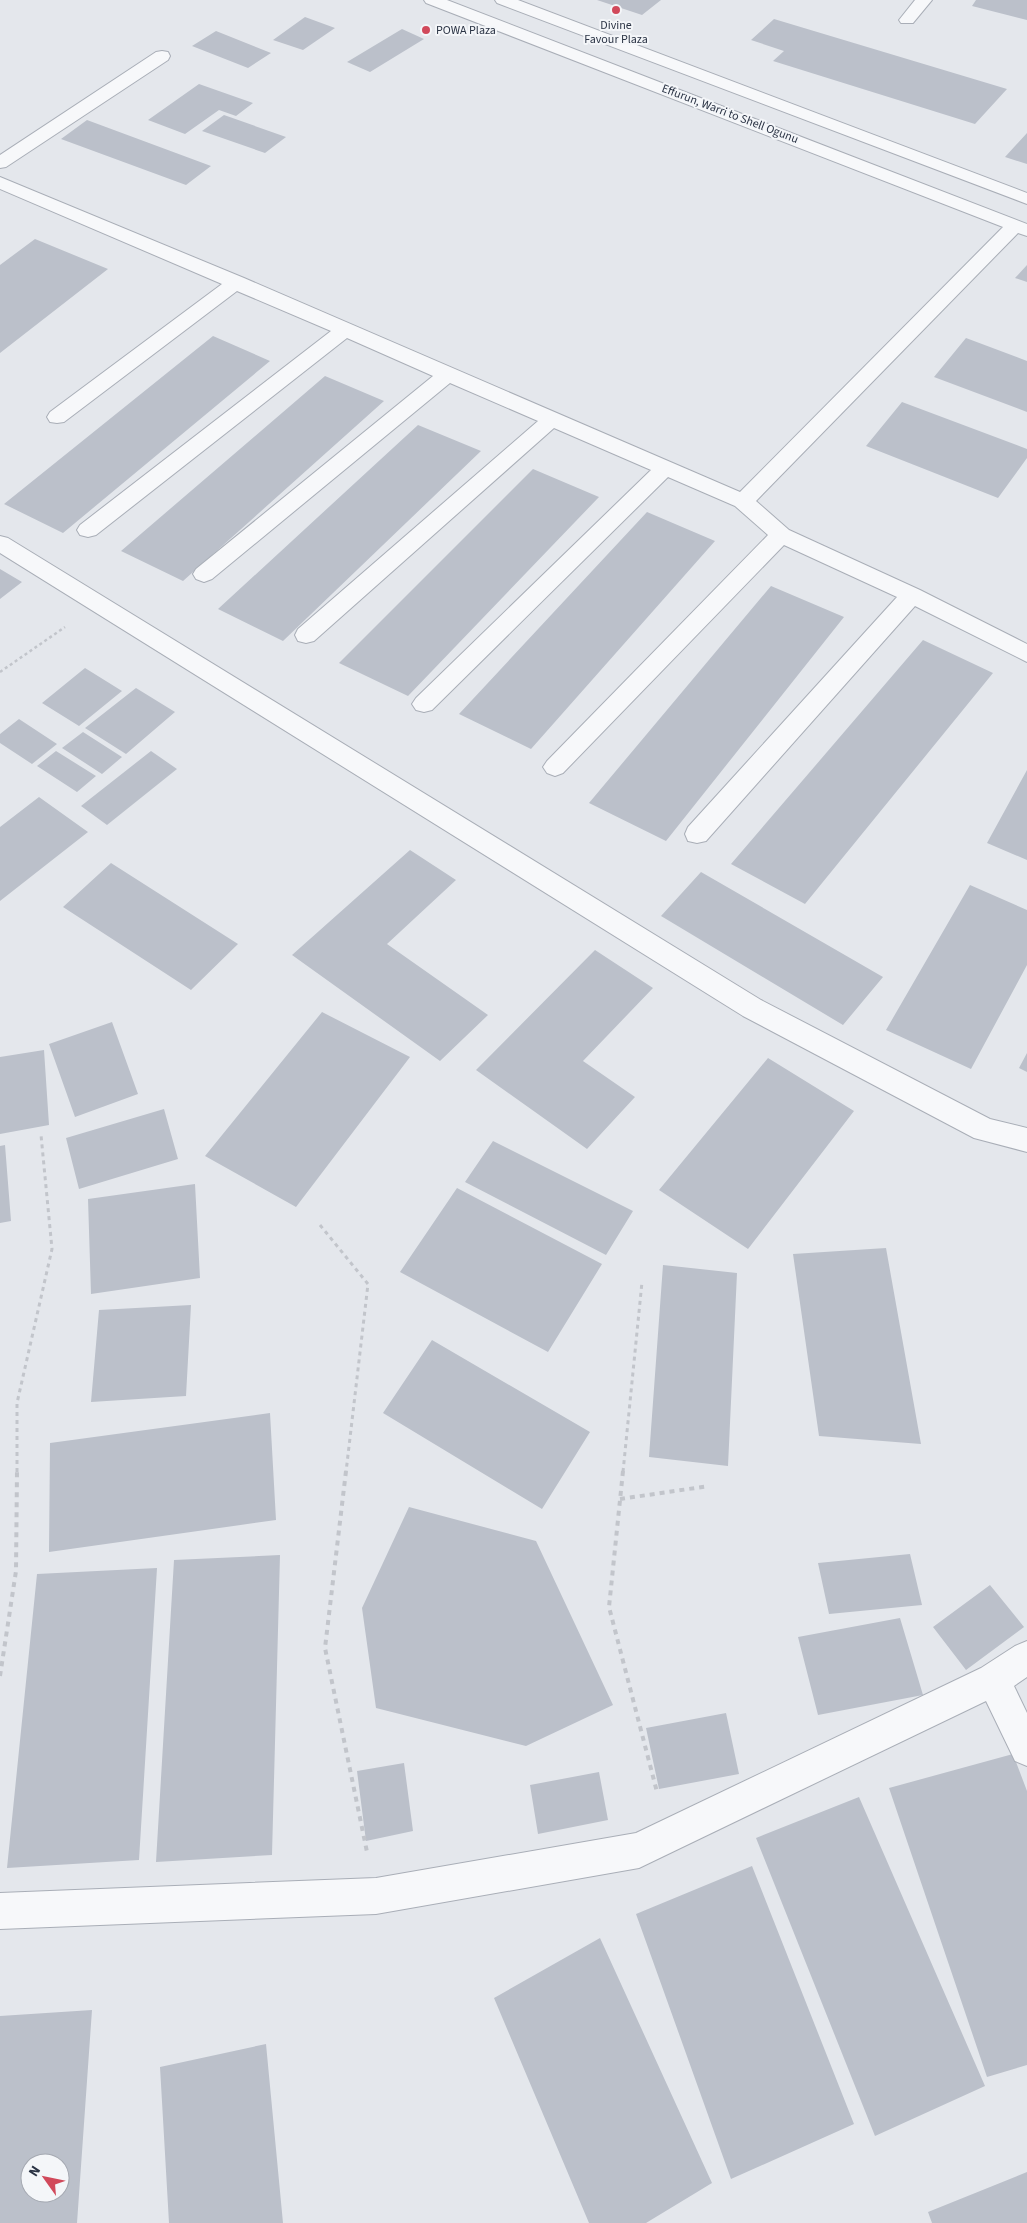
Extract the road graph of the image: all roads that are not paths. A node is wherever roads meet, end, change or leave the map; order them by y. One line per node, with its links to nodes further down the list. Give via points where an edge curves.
1 (432, 0): 9 (street, Effurun, Warri to Shell Ogunu)
2 (503, 0): 8 (street, Effurun, Warri to Shell Ogunu)
3 (924, 0): 4 (street)
4 (907, 20)
5 (162, 56): 6 (street)
6 (0, 163)
7 (0, 182): 10 (street)
8 (1027, 199)
9 (1021, 228): 16 (street)
10 (237, 282): 11 (street); 13 (street)
11 (346, 329): 12 (street); 17 (street)
12 (449, 373): 14 (street); 20 (street)
13 (57, 417)
14 (553, 418): 15 (street); 22 (street)
15 (666, 467): 16 (street); 24 (street)
16 (743, 501): 18 (street)
17 (88, 530)
18 (781, 535): 21 (street); 25 (street)
19 (0, 543): 27 (street, via 752,1008 984,1130)
20 (204, 574)
21 (912, 595): 23 (street); 26 (street)
22 (306, 635)
23 (1027, 654)
24 (424, 704)
25 (555, 767)
26 (697, 834)
27 (1027, 1140)
28 (1027, 1658): 29 (street)
29 (993, 1680): 30 (street); 31 (street, via 639,1850 376,1896)
30 (1027, 1749)
31 (0, 1911)

